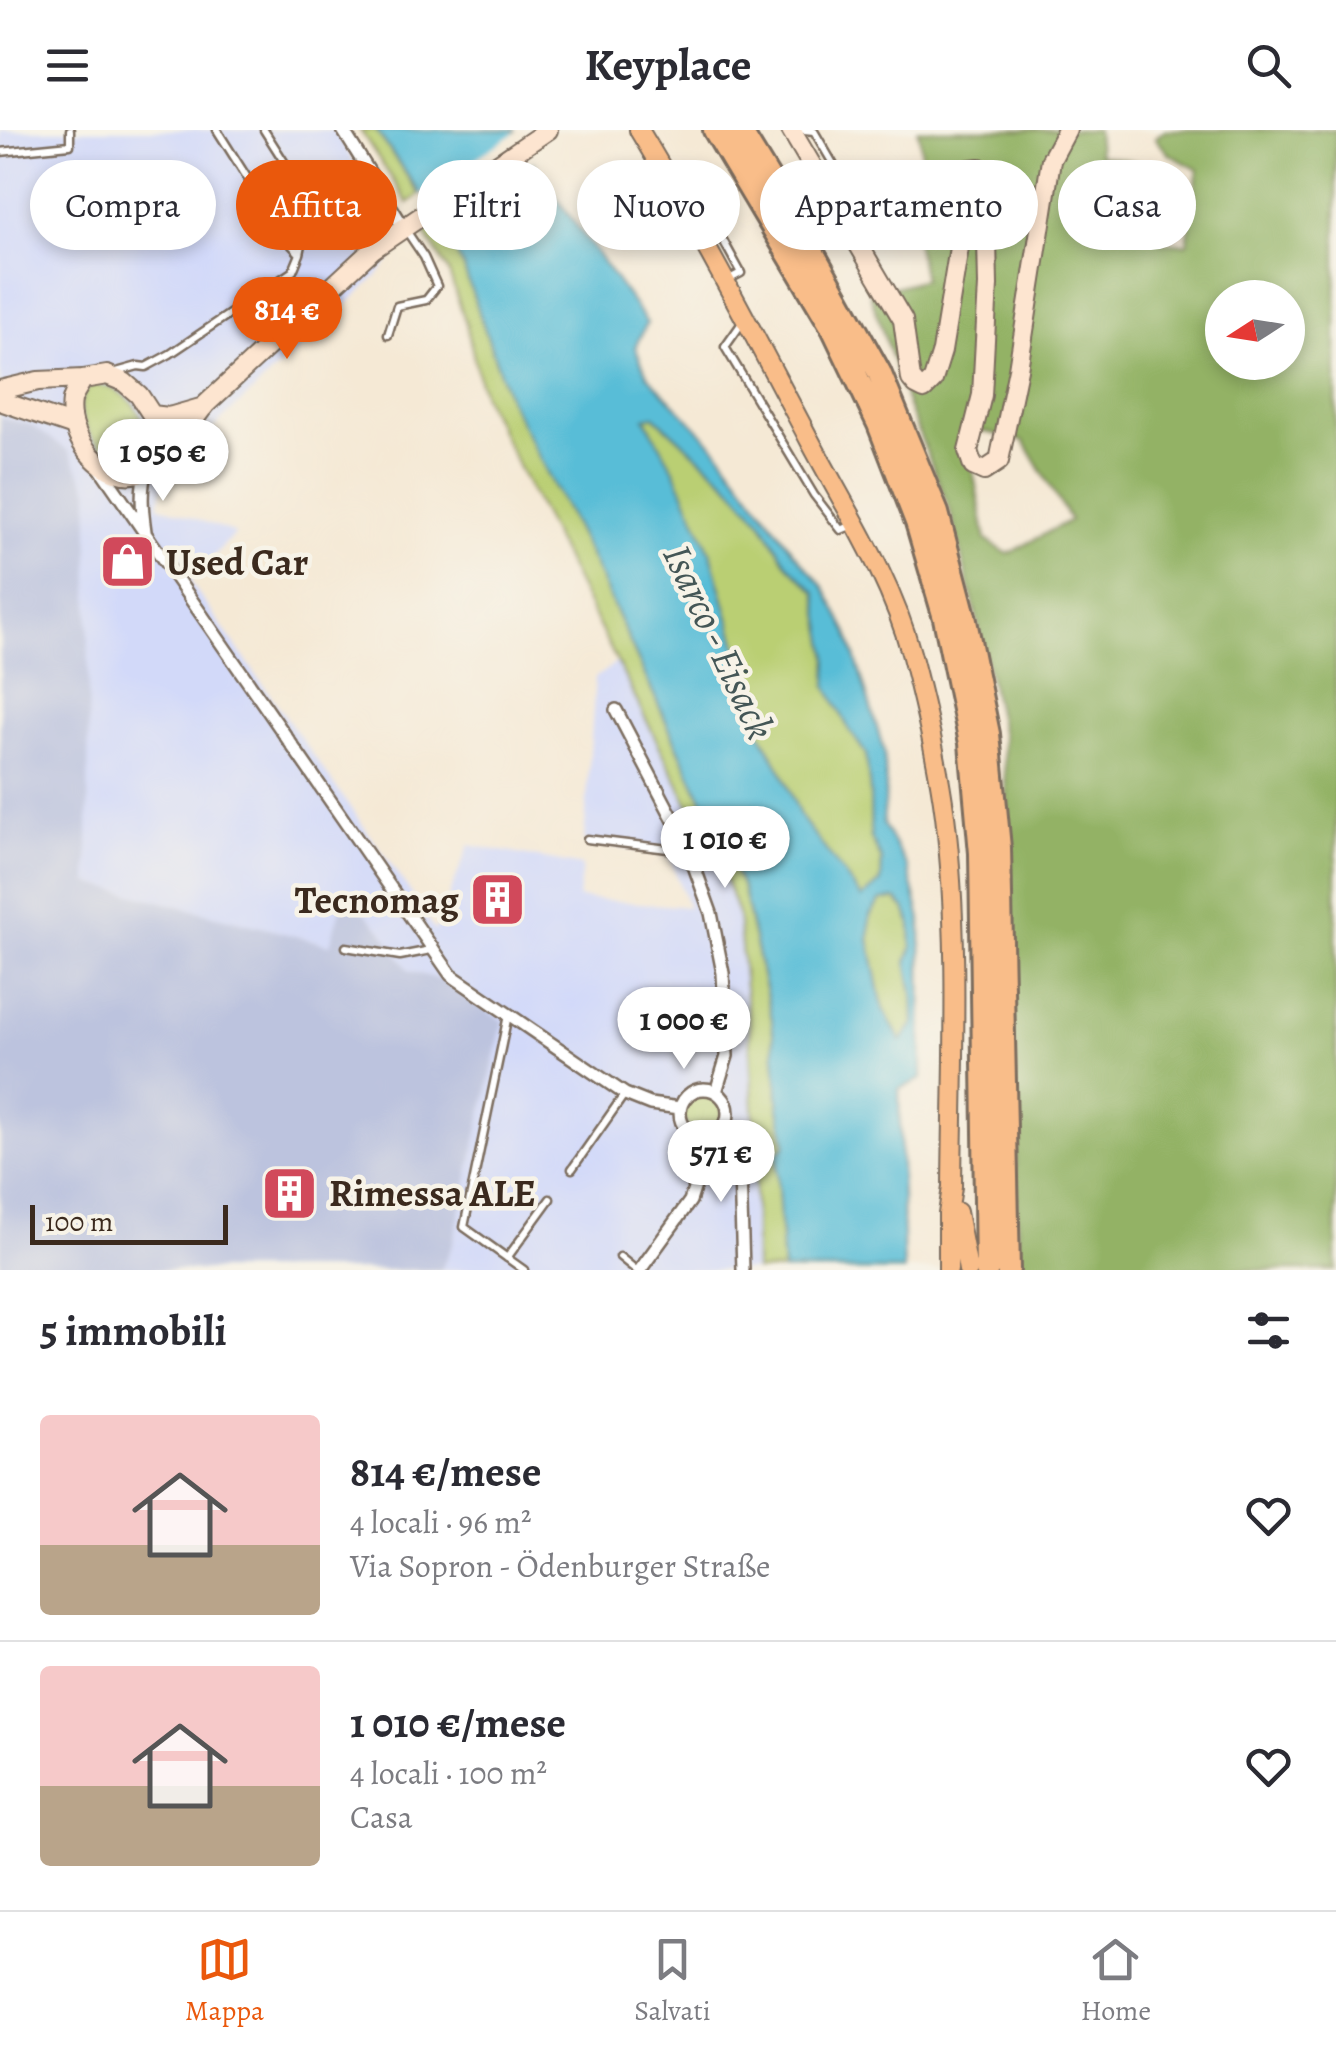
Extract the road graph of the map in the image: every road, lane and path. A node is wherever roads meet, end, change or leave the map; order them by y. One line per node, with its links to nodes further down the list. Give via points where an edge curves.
1 (70, 130): 12 (lane, via 70,145)
2 (217, 130): 21 (lane)
3 (264, 130): 21 (lane, via 297,182)
4 (343, 130): 15 (street)
5 (548, 130): 15 (street)
6 (638, 130): 22 (main road)
7 (715, 130): 60 (highway, via 833,328 879,424 945,618 970,742 982,853)
8 (738, 130): 61 (highway, via 879,372 938,514 964,616 988,734 999,848)
9 (791, 130): 13 (street)
10 (808, 130): 14 (lane)
11 (1066, 130): 16 (street, via 1051,160)
12 (0, 152)
13 (809, 160)
14 (831, 160)
15 (409, 225): 23 (lane, via 437,286 426,300 397,306); 30 (street, via 373,249)
16 (1038, 242)
17 (862, 250): 18 (street, via 903,320 910,379 924,389 942,351)
18 (959, 250)
19 (987, 250): 20 (street, via 982,395 968,451 973,466 984,471 998,462)
20 (1037, 250)
21 (300, 254): 24 (lane, via 293,271)
22 (745, 319): 35 (main road); 35 (lane, via 726,347 814,496 842,530)
23 (388, 336)
24 (146, 368): 25 (lane); 28 (lane)
25 (107, 375): 26 (street); 28 (street)
26 (83, 379): 27 (street); 32 (street, via 72,399)
27 (0, 390)
28 (140, 395): 31 (street)
29 (0, 400): 32 (street)
30 (204, 406): 31 (street, via 170,417); 34 (street)
31 (152, 415): 34 (street, via 156,455)
32 (74, 426): 33 (street)
33 (95, 460): 34 (street, via 127,473); 36 (street)
34 (146, 470): 36 (street)
35 (854, 525): 50 (main road, via 910,649 944,812 952,920)
36 (146, 535): 41 (street)
37 (616, 710): 39 (street)
38 (588, 839): 39 (lane)
39 (686, 846): 43 (street, via 711,913 723,973 727,1056)
40 (346, 947): 41 (lane, via 400,956)
41 (432, 950): 42 (street, via 452,974)
42 (508, 1014): 44 (street); 51 (lane, via 464,1227)
43 (716, 1092): 45 (street, via 693,1091); 46 (street, via 728,1116)
44 (625, 1094): 45 (street); 48 (lane)
45 (680, 1108): 47 (street, via 682,1124)
46 (719, 1132): 47 (street); 55 (street, via 740,1174)
47 (700, 1137): 54 (street, via 690,1201)
48 (572, 1170)
49 (550, 1198): 51 (lane)
50 (952, 1213): 56 (main road); 57 (main road); 58 (main road); 59 (main road)
51 (507, 1258): 53 (lane)
52 (620, 1258): 54 (lane)
53 (524, 1270)
54 (638, 1270)
55 (743, 1270)
56 (936, 1270)
57 (948, 1270)
58 (958, 1270)
59 (968, 1270)
60 (987, 1270)
61 (1008, 1270)

